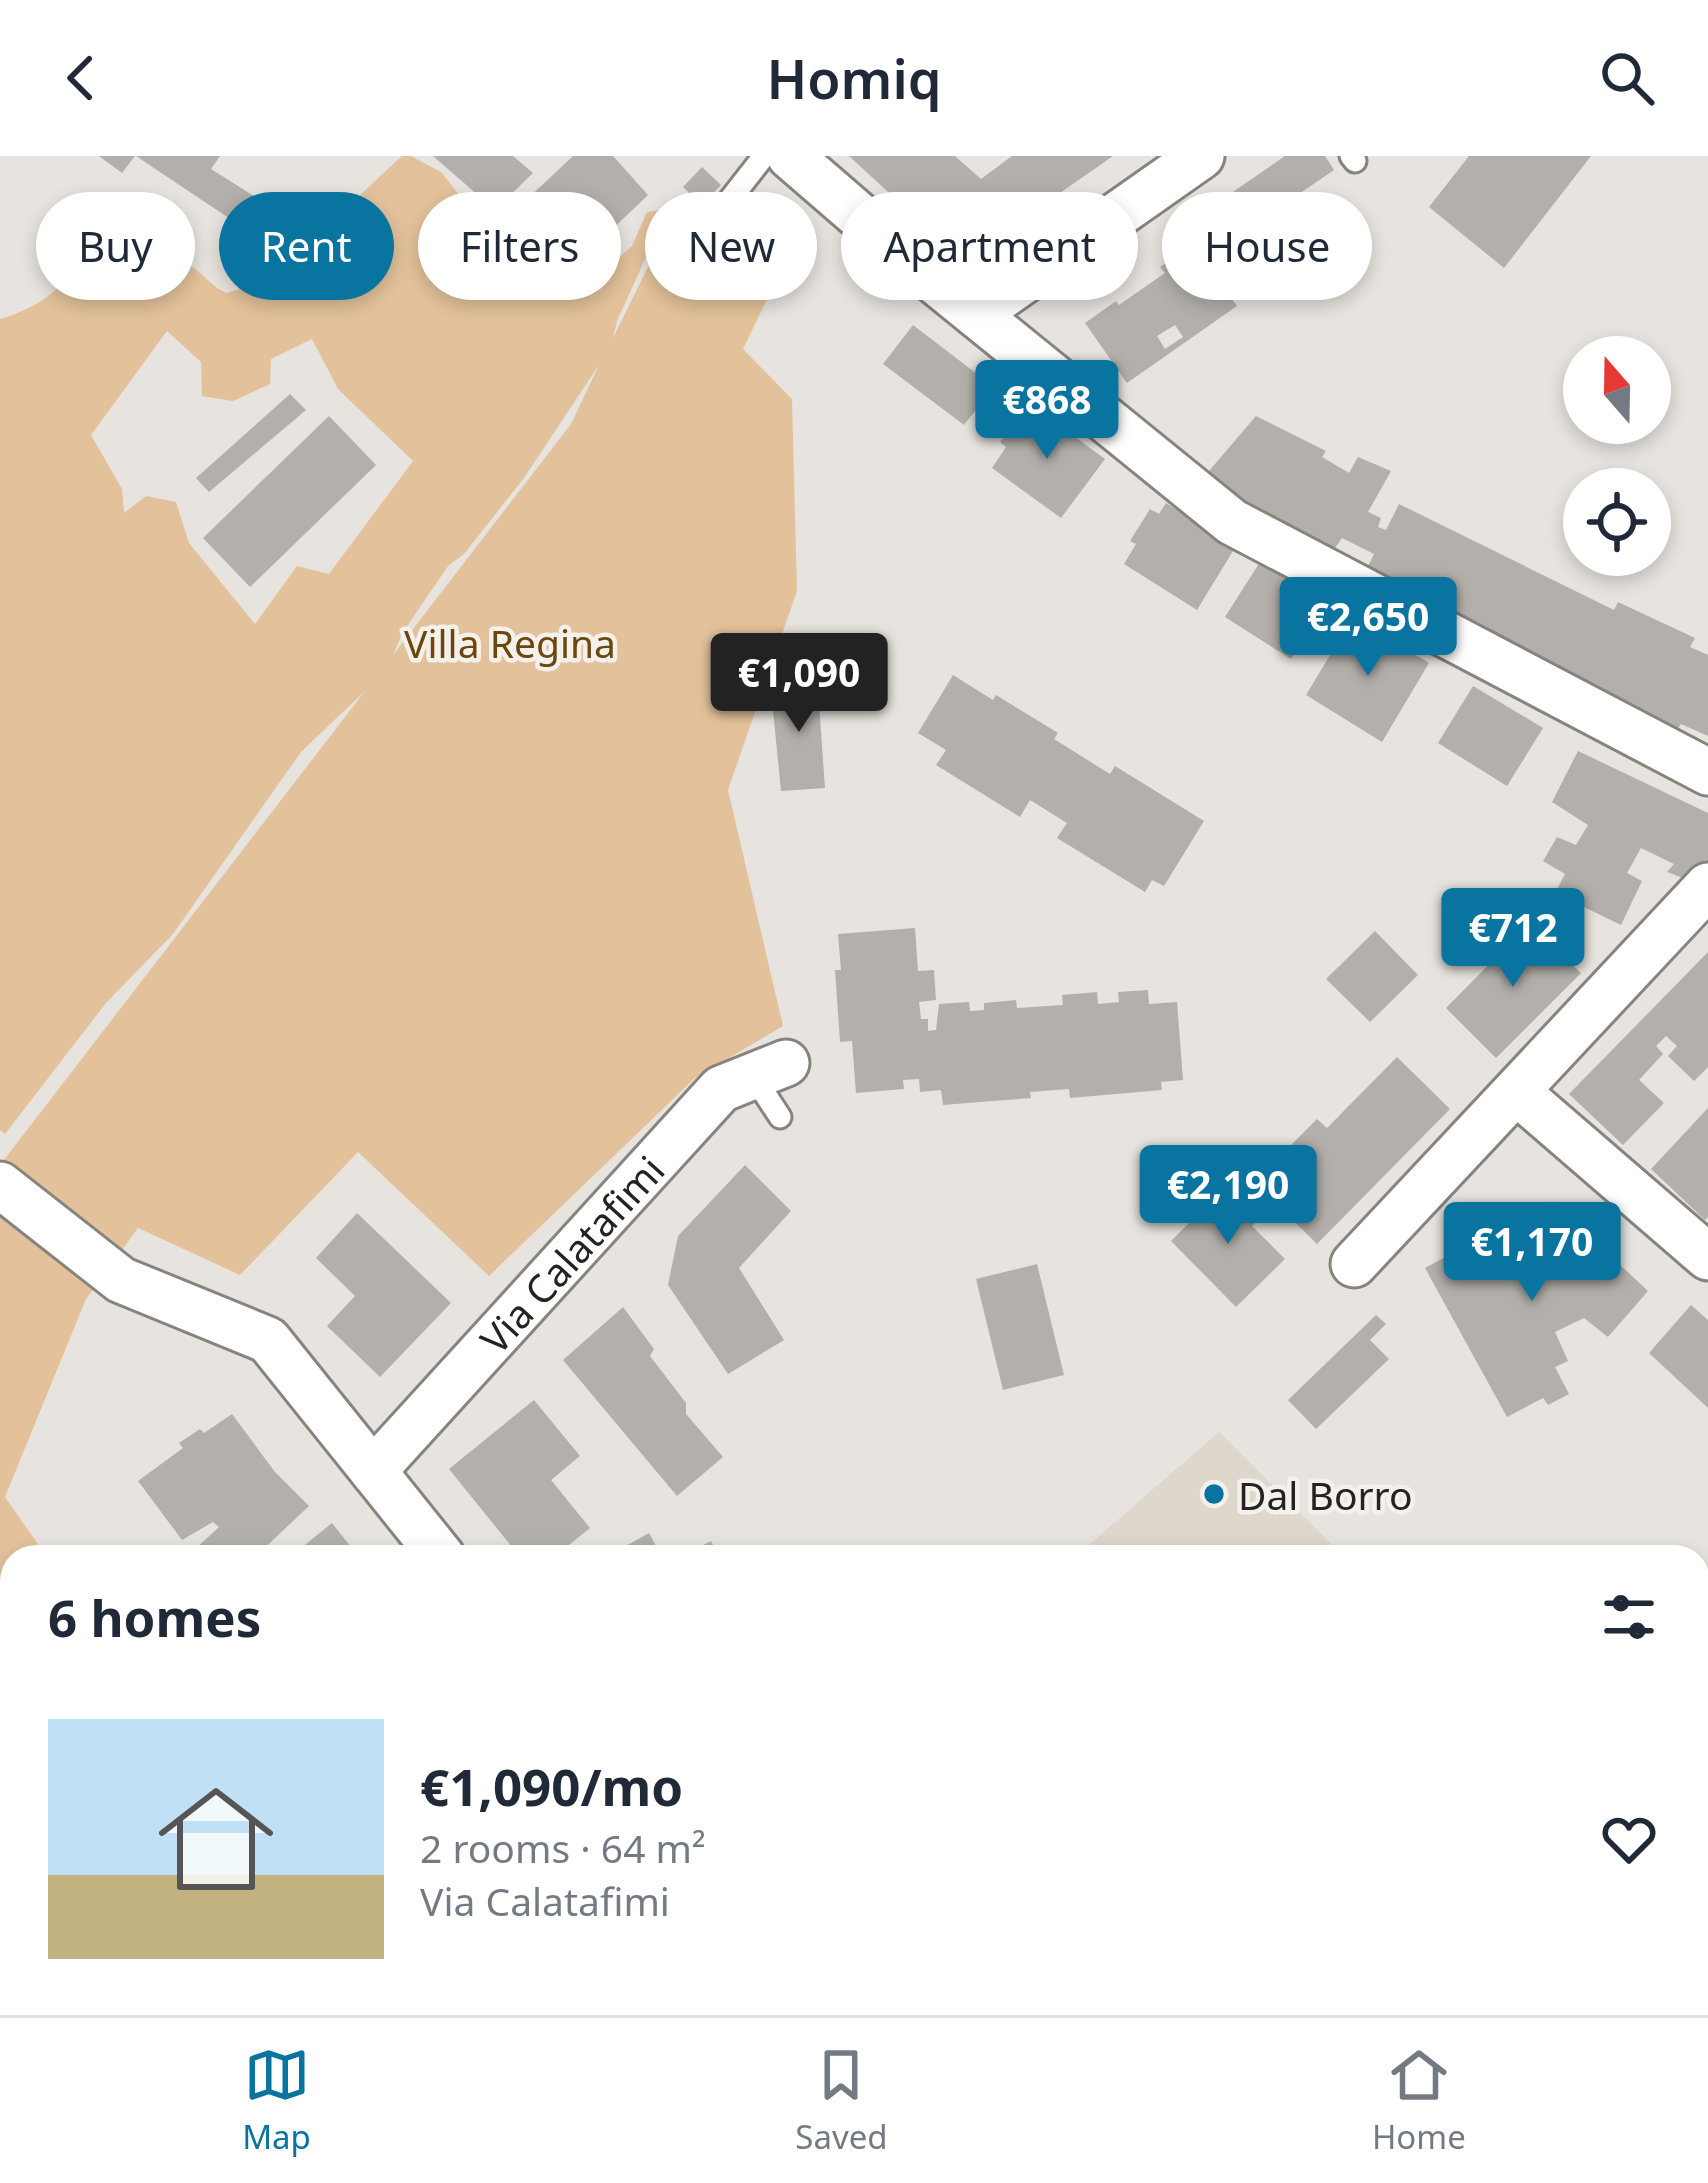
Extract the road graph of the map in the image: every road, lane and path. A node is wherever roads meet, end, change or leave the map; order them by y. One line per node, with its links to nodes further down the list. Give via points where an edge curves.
1 (764, 156): 4 (lane)
2 (790, 156): 5 (street)
3 (1202, 156): 5 (street)
4 (736, 192)
5 (976, 314): 6 (street, via 1232,522)
6 (1708, 772)
7 (1708, 886): 9 (street)
8 (770, 1070): 10 (lane); 14 (street, Via Calatafimi, via 721,1089)
9 (1516, 1092): 12 (street); 13 (street)
10 (780, 1118)
11 (0, 1185): 14 (street, via 122,1280 268,1340)
12 (1708, 1257)
13 (1354, 1264)
14 (374, 1471): 15 (street)
15 (433, 1545)

